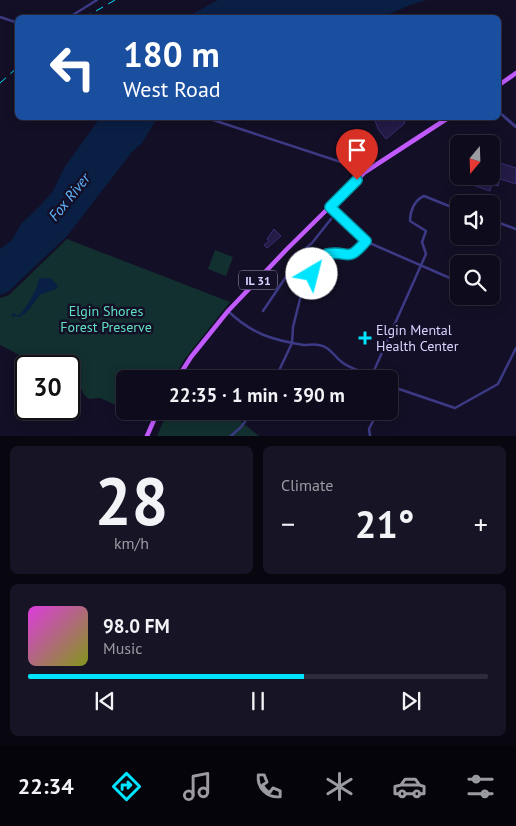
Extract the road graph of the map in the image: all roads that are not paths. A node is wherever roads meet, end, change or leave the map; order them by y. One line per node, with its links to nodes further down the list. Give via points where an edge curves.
1 (97, 0): 2 (street)
2 (73, 15)
3 (0, 17): 4 (street)
4 (15, 22)
5 (516, 73): 6 (main road)
6 (501, 83)
7 (501, 114): 10 (street)
8 (213, 120): 11 (street)
9 (445, 120): 11 (main road, IL 31)
10 (516, 128)
11 (365, 172): 13 (main road, IL 31)
12 (450, 206): 19 (street, via 424,196 419,198 410,215 410,221 426,231 422,242 426,254)
13 (330, 207): 17 (street); 23 (main road, IL 31)
14 (332, 220): 18 (street, via 298,255)
15 (500, 223): 16 (street)
16 (516, 229)
17 (366, 241): 19 (street); 21 (street, via 354,254 327,254)
18 (298, 259): 21 (street); 22 (street)
19 (422, 266): 20 (street); 29 (street)
20 (450, 278)
21 (305, 279): 24 (street)
22 (263, 311)
23 (228, 312): 24 (street, via 259,334); 26 (main road, IL 31)
24 (292, 343): 27 (street); 28 (street, via 317,344 331,349 342,362)
25 (516, 348): 30 (street, via 498,384 455,408)
26 (183, 370)
27 (279, 370)
28 (359, 370)
29 (375, 370)
30 (398, 389)
31 (154, 420): 34 (main road)
32 (247, 420): 35 (street)
33 (374, 420): 36 (street)
34 (147, 436)
35 (231, 436)
36 (370, 436)

